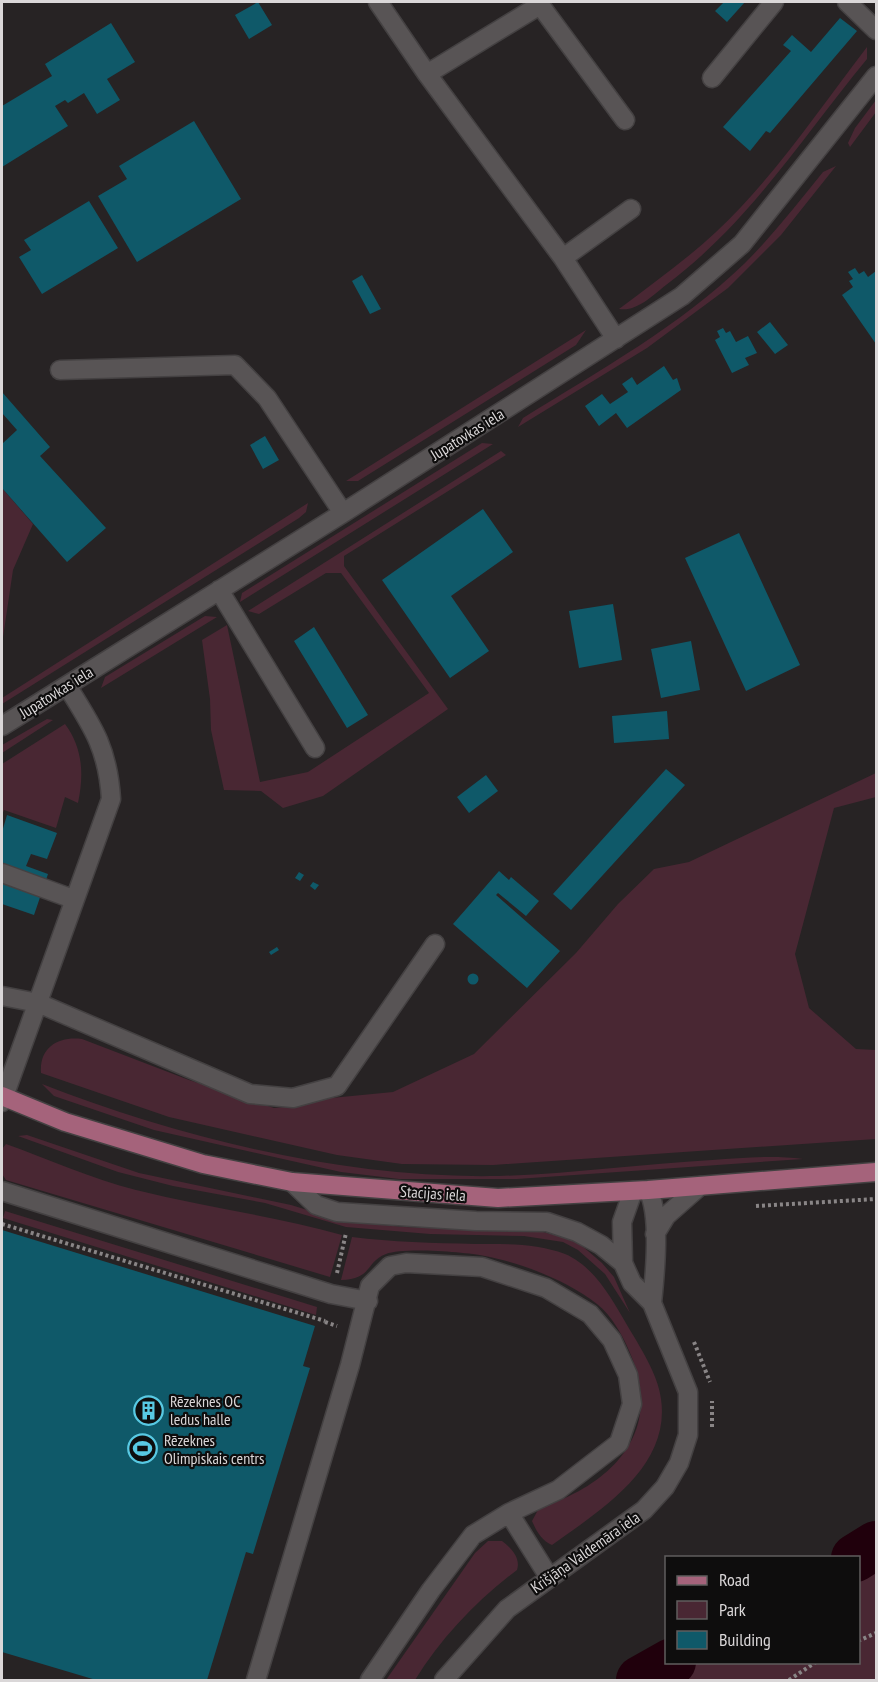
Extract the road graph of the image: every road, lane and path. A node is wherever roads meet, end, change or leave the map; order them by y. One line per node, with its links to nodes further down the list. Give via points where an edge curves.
1 (378, 2): 5 (street)
2 (774, 2): 7 (street)
3 (847, 2): 4 (street)
4 (876, 30)
5 (427, 74): 8 (street, via 540,5); 10 (street)
6 (876, 76): 11 (street, Jupatovkas iela, via 742,244 682,296)
7 (712, 78)
8 (625, 120)
9 (631, 209): 10 (street)
10 (563, 258): 11 (street)
11 (616, 339): 13 (street, Jupatovkas iela)
12 (60, 370): 13 (street, via 235,365 273,407)
13 (343, 513): 14 (street, Jupatovkas iela)
14 (219, 590): 15 (street, Jupatovkas iela); 17 (street)
15 (67, 686): 16 (street, Jupatovkas iela); 19 (street, via 101,742 109,768 111,799)
16 (2, 726)
17 (315, 748)
18 (2, 873): 19 (street)
19 (73, 899): 22 (street)
20 (435, 944): 22 (street, via 337,1086 293,1098 250,1094)
21 (2, 996): 22 (street)
22 (38, 1003): 23 (street)
23 (2, 1098): 25 (main road, Stacijas iela, via 65,1122 203,1164)
24 (876, 1172): 26 (main road, Stacijas iela)
25 (292, 1182): 27 (main road, Stacijas iela, via 498,1198); 34 (street, via 316,1205 338,1212 547,1222 577,1232)
26 (700, 1186): 27 (main road, Stacijas iela); 32 (street, via 666,1216)
27 (641, 1190): 32 (street, via 654,1207); 34 (street, via 622,1222)
28 (2, 1191): 36 (street, via 331,1294)
29 (876, 1199): 30 (path)
30 (752, 1206)
31 (2, 1224): 38 (path, via 325,1322)
32 (655, 1234): 37 (street)
33 (344, 1244): 35 (path)
34 (623, 1263): 37 (street, via 632,1283)
35 (336, 1276)
36 (368, 1301): 39 (street, via 370,1286 390,1266 406,1263 482,1267 555,1293 590,1314 612,1340 628,1375 632,1404 620,1443 558,1490); 44 (street)
37 (651, 1303): 40 (street, Krišjāņa Valdemāra iela, via 688,1392 688,1435 680,1464 644,1510)
38 (327, 1313)
39 (509, 1513): 40 (street); 45 (street, via 473,1535)
40 (549, 1577): 46 (street, Krišjāņa Valdemāra iela, via 507,1609)
41 (876, 1633): 42 (path)
42 (860, 1640)
43 (813, 1664): 47 (path)
44 (256, 1680)
45 (370, 1680)
46 (444, 1680)
47 (789, 1680)

